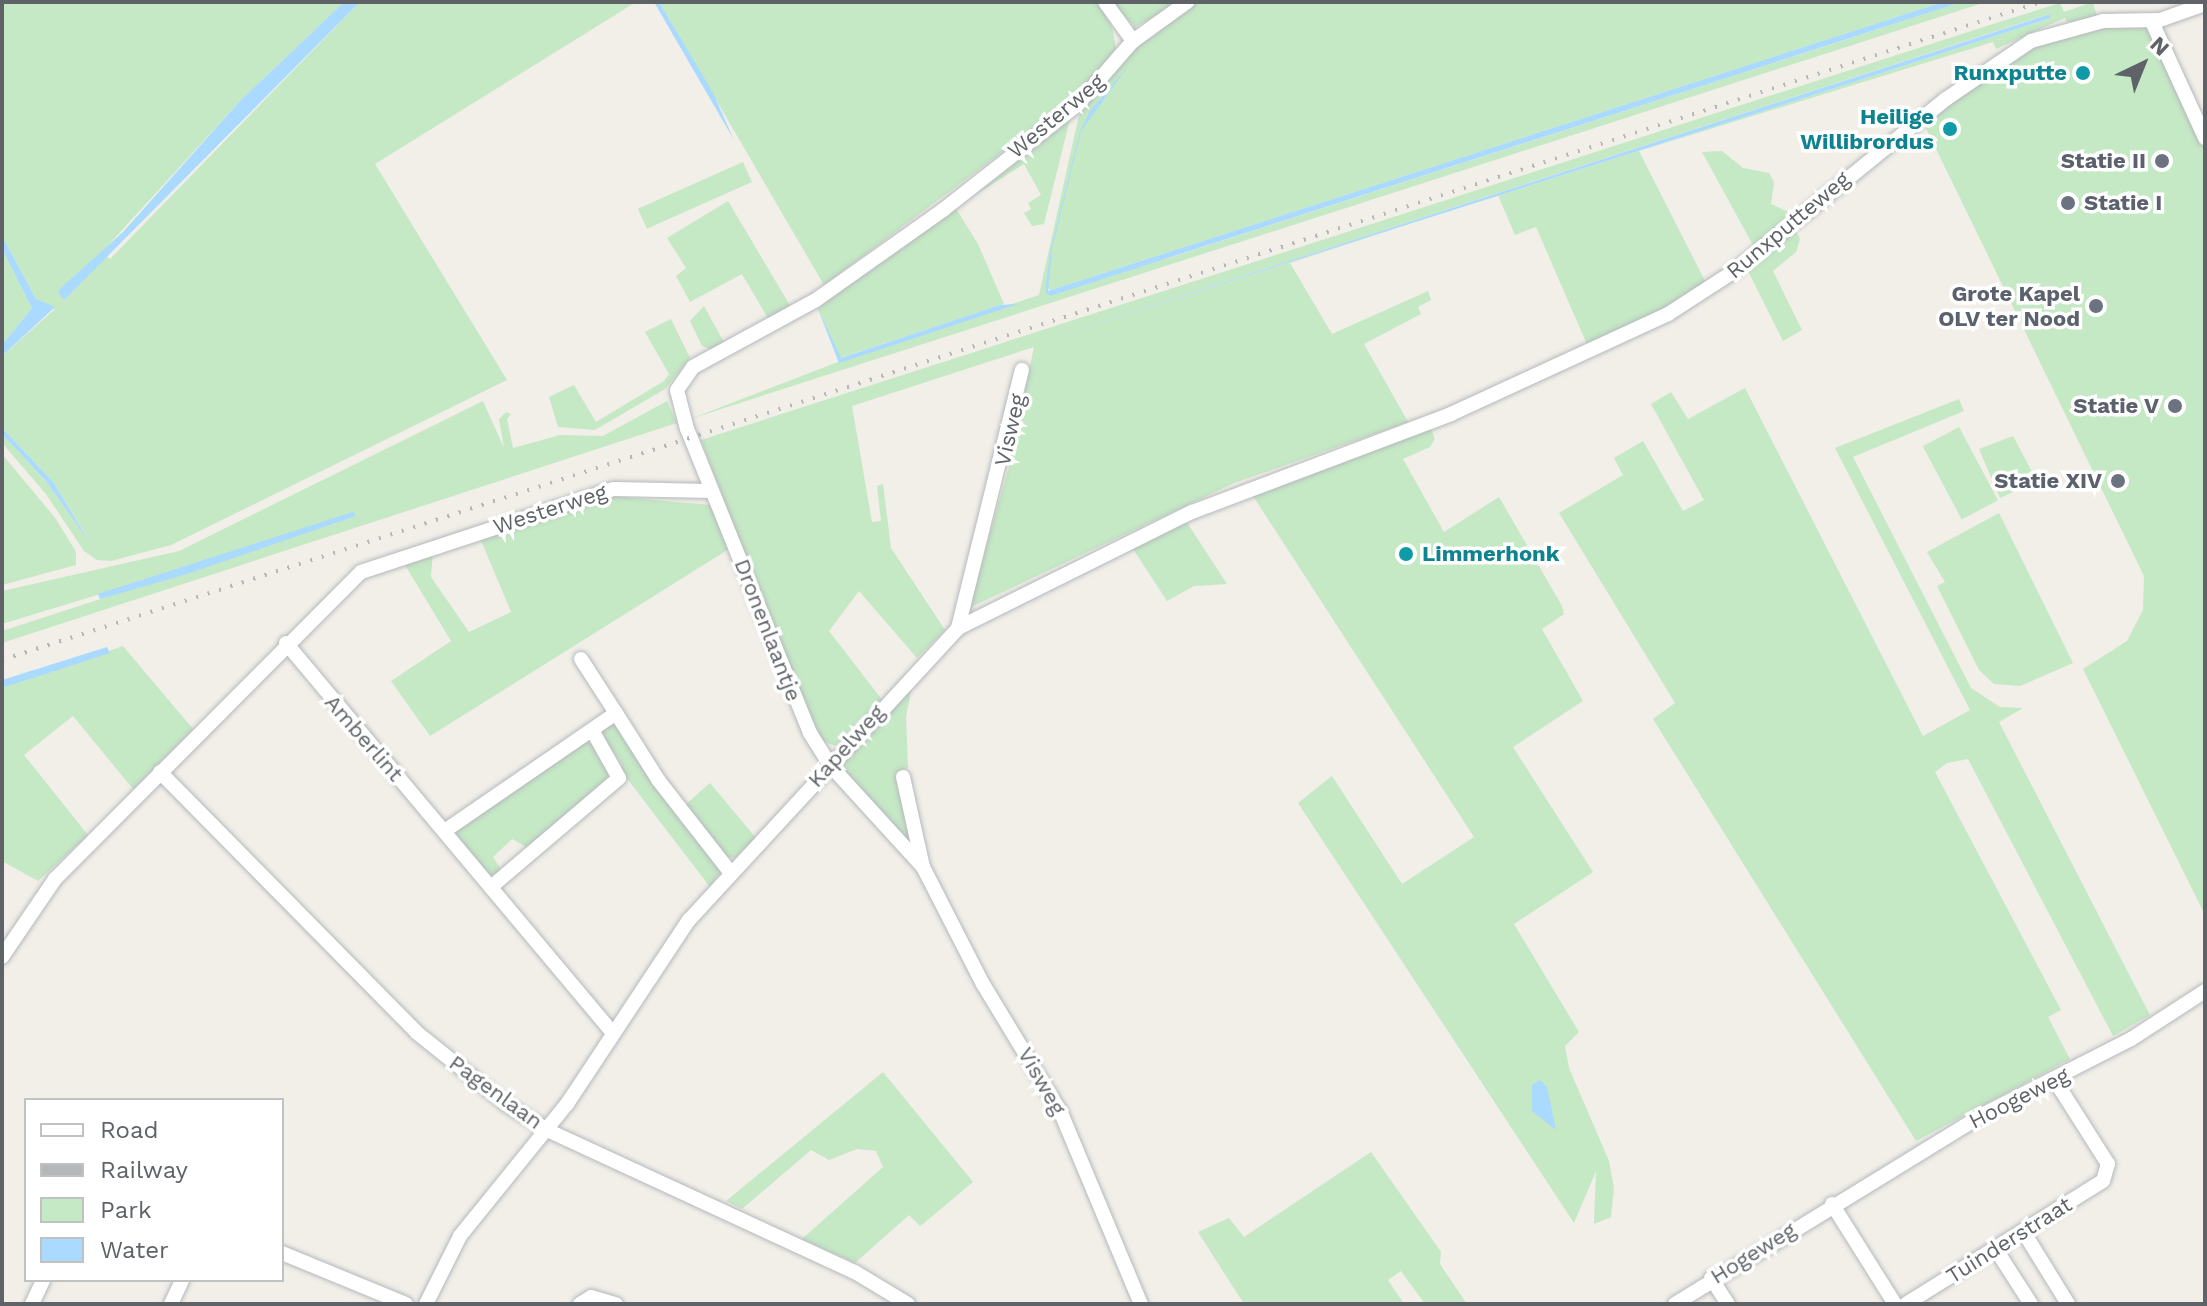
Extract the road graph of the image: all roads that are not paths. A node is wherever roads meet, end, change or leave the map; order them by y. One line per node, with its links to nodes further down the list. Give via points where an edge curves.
1 (1105, 2): 5 (street)
2 (1187, 2): 5 (street, Westerweg)
3 (2205, 4): 4 (street, Runxputteweg)
4 (2152, 22): 6 (street); 8 (street, Runxputteweg, via 2103,21 2031,41 1921,118 1716,285 1615,342)
5 (1133, 41): 9 (street, Westerweg, via 1078,104 943,210 816,300 687,372 677,398)
6 (2205, 138)
7 (1022, 370): 10 (street, Visweg)
8 (1451, 414): 10 (street, Kapelweg, via 1245,489)
9 (712, 491): 11 (street, Westerweg, via 614,489 382,563 353,577); 15 (street, Dronenlaantje, via 800,713)
10 (958, 628): 15 (street, Kapelweg)
11 (286, 643): 16 (street, Westerweg); 18 (street, Amberlint, via 370,749)
12 (581, 659): 13 (street)
13 (616, 713): 14 (street); 20 (street, via 659,781)
14 (592, 730): 18 (street); 21 (street, via 619,778)
15 (830, 765): 19 (street, Visweg); 20 (street, Kapelweg)
16 (160, 772): 22 (street, Westerweg, via 55,879); 26 (street, Pagenlaan, via 416,1032)
17 (903, 777): 19 (street, Visweg)
18 (446, 830): 21 (street, Amberlint)
19 (923, 867): 41 (street, Visweg, via 983,984 1061,1113)
20 (730, 872): 24 (street, Kapelweg, via 667,949)
21 (491, 887): 24 (street, Amberlint, via 540,952)
22 (2, 957)
23 (2205, 991): 25 (street, Hoogeweg, via 2131,1039)
24 (612, 1032): 26 (street, Kapelweg)
25 (2054, 1079): 27 (street, Hoogeweg, via 1980,1116); 28 (street, Tuinderstraat, via 2109,1171 2103,1181)
26 (547, 1130): 37 (street, Kapelweg, via 460,1236); 40 (street, Pagenlaan, via 840,1265)
27 (1832, 1204): 31 (street, Hogeweg); 44 (street)
28 (2023, 1231): 29 (street, Tuinderstraat); 47 (street)
29 (1995, 1248): 45 (street, Tuinderstraat); 46 (street)
30 (284, 1254): 36 (street)
31 (1711, 1278): 42 (street, Hogeweg); 43 (street)
32 (42, 1282): 34 (street)
33 (181, 1282): 35 (street)
34 (32, 1304)
35 (171, 1304)
36 (406, 1304)
37 (426, 1304)
38 (580, 1304): 39 (street, via 591,1297)
39 (616, 1304)
40 (908, 1304)
41 (1141, 1304)
42 (1675, 1304)
43 (1728, 1304)
44 (1895, 1304)
45 (1906, 1304)
46 (2031, 1304)
47 (2068, 1304)

